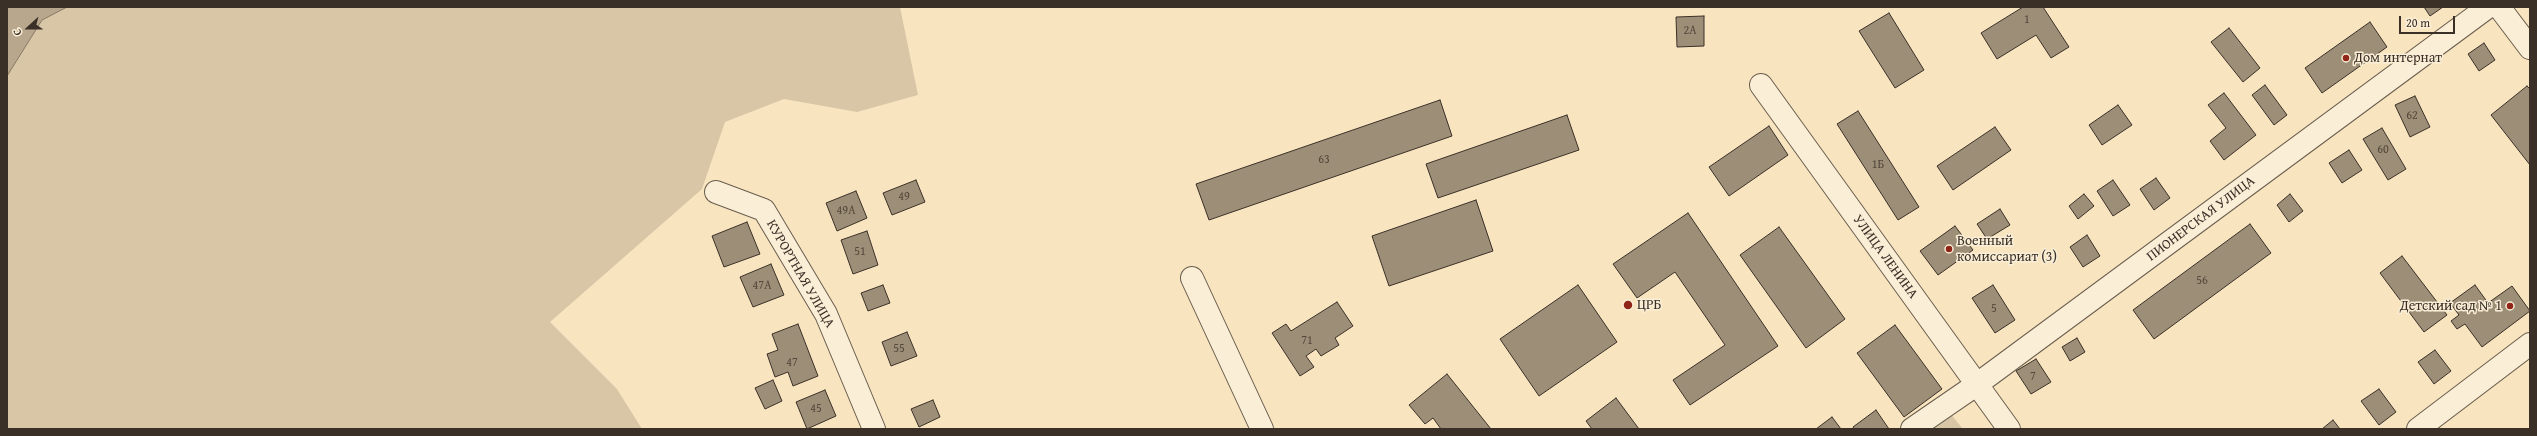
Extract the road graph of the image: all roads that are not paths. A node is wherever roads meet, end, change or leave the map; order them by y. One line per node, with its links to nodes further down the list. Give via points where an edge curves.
1 (2488, 7): 8 (street, ПИОНЕРСКАЯ УЛИЦА)
2 (2499, 7): 3 (street)
3 (2530, 48)
4 (1761, 85): 8 (street, УЛИЦА ЛЕНИНА)
5 (716, 192): 9 (street, КУРОРТНАЯ УЛИЦА, via 764,210 826,314)
6 (1192, 278): 10 (street)
7 (2530, 344): 13 (street)
8 (1976, 385): 11 (street, ПИОНЕРСКАЯ УЛИЦА); 12 (street, УЛИЦА ЛЕНИНА)
9 (874, 429)
10 (1262, 429)
11 (1912, 429)
12 (2009, 429)
13 (2418, 429)

